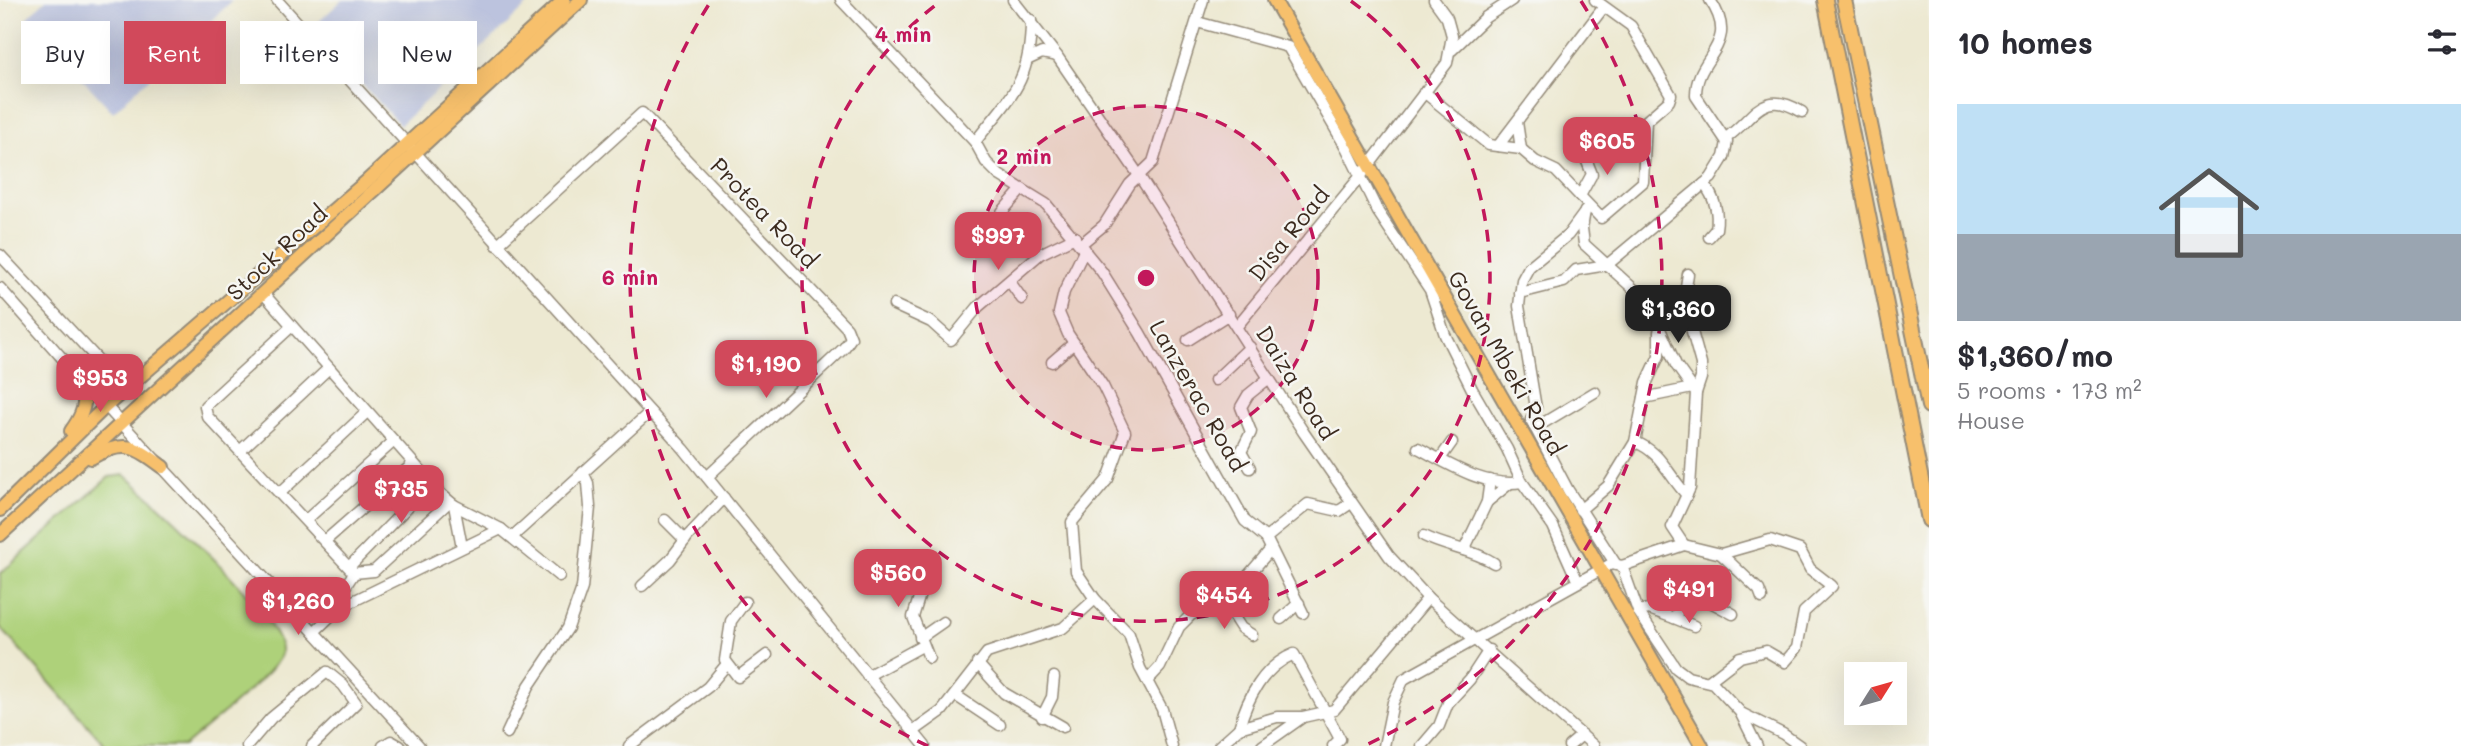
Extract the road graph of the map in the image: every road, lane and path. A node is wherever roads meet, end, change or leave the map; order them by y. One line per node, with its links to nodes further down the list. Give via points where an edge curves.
1 (277, 0): 26 (street)
2 (581, 0): 13 (main road, Stock Road)
3 (841, 0): 24 (street, Lanzerac Road)
4 (1013, 0): 15 (street, Daiza Road)
5 (1203, 0): 16 (street)
6 (1274, 0): 29 (main road, Govan Mbeki Road)
7 (1434, 0): 17 (street, via 1450,27)
8 (1512, 0): 17 (street, Disa Road)
9 (1595, 0): 14 (street)
10 (1710, 0): 23 (street, via 1721,20 1722,37 1698,82 1696,96)
11 (1825, 0): 100 (highway)
12 (1844, 0): 67 (highway)
13 (561, 5): 26 (main road, Stock Road)
14 (1603, 8): 22 (street); 35 (street, via 1631,26 1671,98 1646,121 1641,186 1601,218)
15 (1031, 19): 18 (street, Daiza Road); 19 (street)
16 (1197, 22): 30 (street, via 1156,155); 31 (street, via 1287,46)
17 (1451, 50): 20 (street, Disa Road)
18 (1057, 56): 19 (street, via 1042,53); 30 (street, Daiza Road)
19 (1029, 59): 24 (street, via 1020,83)
20 (1424, 92): 25 (street, via 1489,145); 29 (street, Disa Road)
21 (1802, 112): 23 (street, via 1782,103 1760,105)
22 (1517, 122): 25 (street); 27 (street)
23 (1726, 138): 32 (street, via 1724,157)
24 (975, 142): 33 (street, Lanzerac Road, via 991,168)
25 (1498, 146): 27 (street)
26 (412, 149): 39 (street); 45 (main road, Stock Road); 68 (main road, Stock Road)
27 (1521, 149): 34 (street, via 1556,171)
28 (1586, 159): 34 (street, via 1592,174)
29 (1369, 165): 31 (street, Disa Road); 116 (main road, Govan Mbeki Road)
30 (1138, 174): 38 (street, via 1104,225); 51 (street, Daiza Road)
31 (1360, 177): 54 (street, Disa Road); 87 (street, via 1382,220 1426,282 1446,335)
32 (1704, 184): 37 (street, via 1714,198 1717,217 1716,229); 41 (street)
33 (1022, 189): 36 (street); 38 (street, Lanzerac Road, via 1046,204)
34 (1580, 196): 35 (street)
35 (1587, 208): 41 (street, via 1584,244); 46 (street, via 1568,235 1529,267)
36 (1002, 212)
37 (1709, 237)
38 (1080, 243): 43 (street, via 1040,254); 56 (street, via 1060,307); 105 (street, Lanzerac Road, via 1140,333 1248,524)
39 (497, 245): 70 (street); 85 (street, Protea Road, via 642,113 847,328 851,338 844,348)
40 (0, 255): 58 (street)
41 (1607, 265): 46 (street, via 1576,270 1564,282); 50 (street)
42 (1688, 274): 49 (street)
43 (1010, 282): 47 (street); 48 (street, via 972,313 951,340 931,322)
44 (0, 288): 60 (street)
45 (263, 293): 53 (street); 71 (main road, Stock Road)
46 (1520, 293): 72 (street)
47 (1022, 299)
48 (894, 305)
49 (1683, 306): 50 (street); 64 (street, via 1701,364)
50 (1652, 307): 52 (street)
51 (1229, 314): 54 (street, Daiza Road); 55 (street)
52 (1659, 324): 64 (street, via 1676,365); 66 (street, via 1660,353)
53 (292, 326): 61 (street); 77 (street, via 204,408)
54 (1237, 326): 57 (street, Daiza Road)
55 (1188, 340)
56 (1074, 343): 59 (street); 125 (street, via 1124,430 1110,477 1071,525 1075,568)
57 (1250, 347): 62 (street, Daiza Road); 63 (street)
58 (100, 362)
59 (1052, 362)
60 (66, 363): 68 (street); 79 (main road, via 81,387 85,404)
61 (329, 368): 69 (street); 77 (street)
62 (1269, 378): 83 (street, via 1241,407 1251,431 1241,452); 94 (street, Daiza Road)
63 (1215, 380)
64 (1694, 390): 66 (street); 91 (street)
65 (1595, 393): 72 (street)
66 (1644, 398): 75 (street)
67 (1929, 405)
68 (105, 407): 71 (street); 79 (main road, Stock Road)
69 (367, 412): 73 (street); 90 (street)
70 (650, 412): 84 (street); 85 (street)
71 (121, 423): 81 (street); 82 (main road, Stock Road)
72 (1535, 428): 97 (street)
73 (394, 441): 80 (street); 98 (street)
74 (1452, 442): 78 (street)
75 (1635, 442): 91 (street, via 1657,454); 97 (street, via 1608,486)
76 (1418, 447): 78 (street)
77 (241, 450): 90 (street)
78 (1440, 459): 86 (street)
79 (51, 460): 96 (main road, Stock Road)
80 (413, 464): 88 (street); 107 (street)
81 (163, 467): 82 (main road, via 141,451 122,446 107,449); 135 (street)
82 (74, 468): 102 (main road, Stock Road)
83 (1250, 468)
84 (583, 472): 103 (street); 158 (street, via 590,507 582,588 568,628 529,685)
85 (707, 477): 92 (street)
86 (1490, 480): 89 (street); 93 (street)
87 (1521, 482): 89 (street); 120 (street, via 1553,526)
88 (431, 483): 95 (street); 117 (street)
89 (1509, 484): 93 (street)
90 (281, 492): 98 (street)
91 (1687, 495): 108 (street, via 1672,527)
92 (724, 498): 106 (street); 144 (street)
93 (1487, 502): 111 (street)
94 (1351, 503): 105 (street, via 1339,511 1308,504); 123 (street, Daiza Road, via 1389,556)
95 (452, 504): 101 (street); 109 (street); 118 (street)
96 (0, 510)
97 (1580, 510): 115 (street)
98 (306, 520): 107 (street)
99 (665, 520): 106 (street)
100 (1929, 520)
101 (501, 529): 103 (street); 109 (street)
102 (0, 535)
103 (512, 537): 119 (street)
104 (1424, 537): 111 (street)
105 (1266, 538): 110 (street, Lanzerac Road)
106 (685, 540): 122 (street)
107 (325, 541): 117 (street)
108 (1684, 545): 112 (street); 115 (street)
109 (461, 547): 121 (street)
110 (1271, 549): 126 (street); 132 (street, Lanzerac Road, via 1301,608)
111 (1464, 550): 114 (street)
112 (1721, 554): 124 (street); 147 (street, via 1766,540 1778,541 1800,550 1810,569 1832,586 1804,612 1797,648 1788,662 1758,651 1740,657)
113 (912, 564): 138 (street, via 905,578 921,591 913,617)
114 (1494, 564)
115 (1618, 565): 116 (street); 129 (street)
116 (1600, 569): 120 (street); 174 (main road, Govan Mbeki Road)
117 (351, 570): 118 (street); 128 (street)
118 (374, 572): 121 (street)
119 (559, 576)
120 (1578, 582): 137 (street)
121 (383, 584): 128 (street)
122 (642, 586)
123 (1428, 598): 137 (street, Daiza Road); 150 (street, via 1337,707)
124 (1762, 598)
125 (1095, 599): 142 (street, via 1063,628 999,647); 146 (street, via 1129,634)
126 (1223, 600): 136 (street, via 1241,628); 146 (street, via 1191,615 1179,627 1158,671)
127 (745, 602): 143 (street, via 729,627)
128 (339, 608): 135 (street)
129 (1638, 611): 131 (street, via 1650,609); 147 (street, via 1676,668 1688,677)
130 (1733, 614): 131 (street, via 1694,593)
131 (1674, 618): 134 (street)
132 (1281, 619)
133 (943, 622): 138 (street)
134 (1694, 626)
135 (314, 632): 163 (street)
136 (1252, 635)
137 (1477, 639): 139 (street, Daiza Road); 170 (street, via 1404,680 1393,702)
138 (921, 642): 141 (street); 144 (street)
139 (1489, 650): 159 (street, Daiza Road); 171 (street)
140 (767, 655): 143 (street, via 738,677)
141 (929, 658)
142 (977, 663): 148 (street); 151 (street, via 1003,693)
143 (727, 664): 164 (street, via 708,687)
144 (867, 676): 157 (street)
145 (1054, 677): 151 (street, via 1052,697)
146 (1147, 681): 166 (street, via 1162,709)
147 (1709, 681): 149 (street)
148 (955, 695): 154 (street); 157 (street)
149 (1741, 713): 175 (street); 176 (street)
150 (1325, 714): 152 (street); 156 (street, via 1293,653 1252,691); 169 (street, via 1340,739)
151 (1042, 717): 155 (street)
152 (1303, 717): 153 (street); 160 (street)
153 (1265, 720): 156 (street); 160 (street)
154 (1000, 725)
155 (1063, 727)
156 (1239, 728): 167 (street)
157 (914, 731): 165 (street)
158 (507, 733)
159 (1582, 735): 172 (street); 173 (street, Daiza Road)
160 (1273, 738): 168 (street)
161 (247, 746): 162 (street, via 271,718 327,671 356,703)
162 (312, 746)
163 (419, 746)
164 (629, 746)
165 (925, 746)
166 (1172, 746)
167 (1219, 746)
168 (1262, 746)
169 (1332, 746)
170 (1384, 746)
171 (1422, 746)
172 (1569, 746)
173 (1594, 746)
174 (1702, 746)
175 (1757, 746)
176 (1800, 746)

